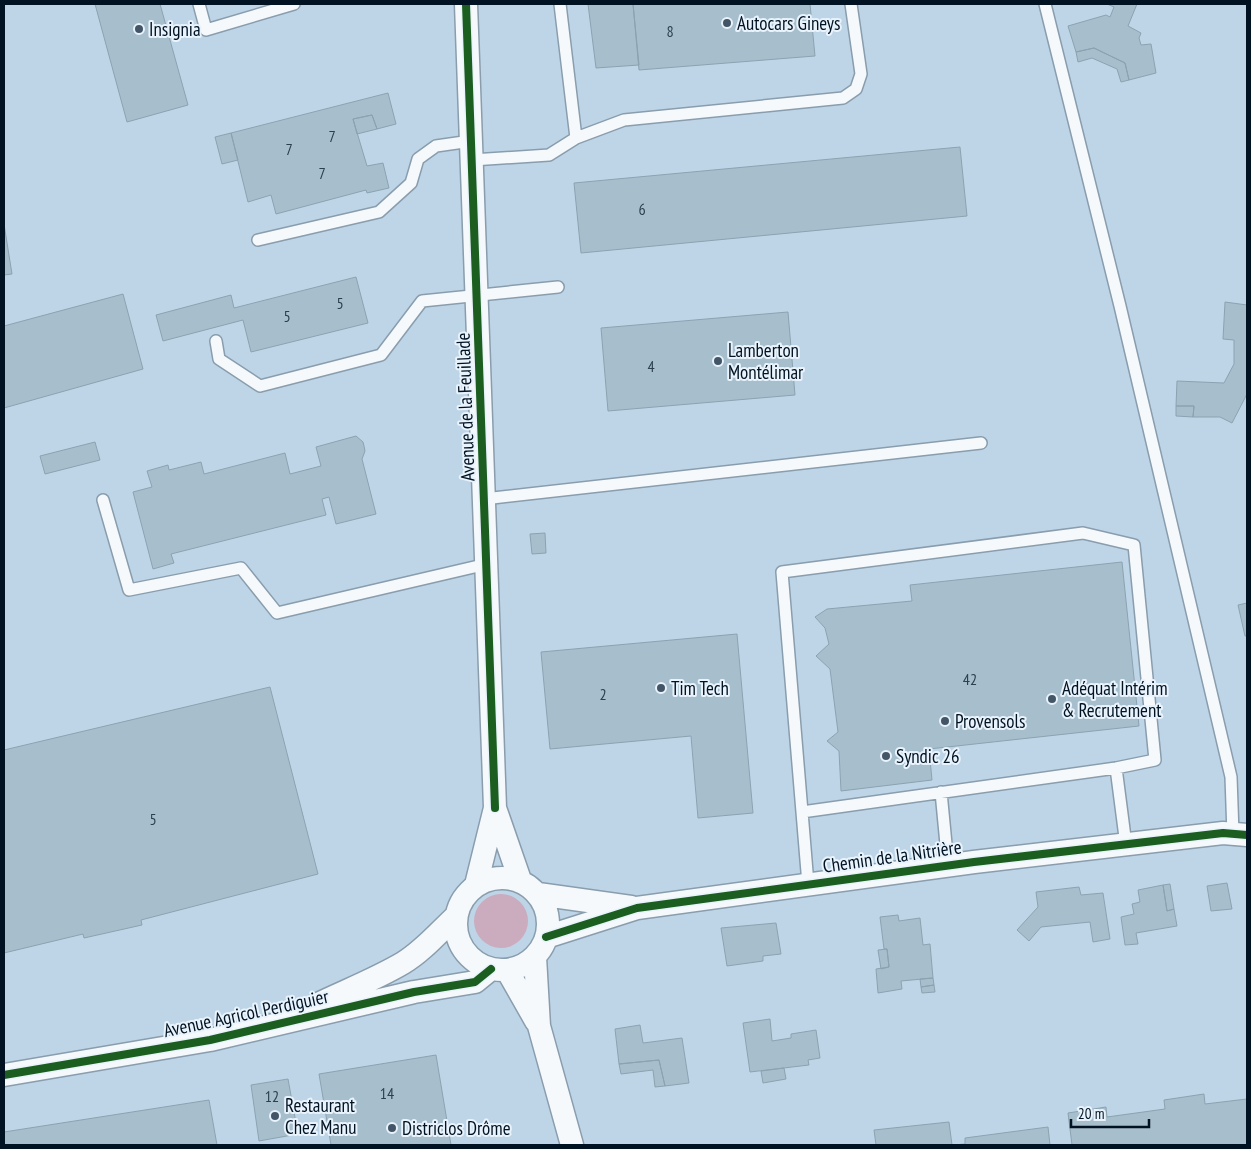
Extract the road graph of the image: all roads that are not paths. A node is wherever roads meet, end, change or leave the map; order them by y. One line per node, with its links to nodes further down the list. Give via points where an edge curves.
1 (199, 4): 2 (lane, via 206,30)
2 (294, 4)
3 (466, 4): 8 (street, Avenue de la Feuillade)
4 (560, 4): 7 (lane)
5 (851, 4): 7 (lane, via 861,74 856,89 843,98 624,120)
6 (1044, 4): 21 (lane, via 1120,306 1231,777)
7 (576, 138): 8 (lane, via 549,155)
8 (472, 150): 9 (lane, via 436,146 418,159 411,183 379,212); 11 (street, Avenue de la Feuillade)
9 (258, 240)
10 (558, 286): 11 (lane)
11 (477, 296): 12 (lane, via 422,301 381,355 260,386 219,359); 14 (street, Avenue de la Feuillade)
12 (216, 341)
13 (981, 443): 14 (lane)
14 (484, 498): 16 (street, Avenue de la Feuillade)
15 (103, 500): 16 (lane, via 128,590 241,568 277,613)
16 (486, 564): 19 (street, Avenue de la Feuillade)
17 (1116, 768): 18 (lane); 20 (lane, via 1155,760 1134,545 1084,534 782,572); 22 (lane)
18 (941, 792): 20 (lane); 23 (lane)
19 (495, 808): 24 (street, Avenue de la Feuillade); 26 (street, Avenue de la Feuillade)
20 (802, 812): 25 (lane)
21 (1240, 834): 22 (street, Chemin de la Nitrière)
22 (1126, 844): 23 (street, Chemin de la Nitrière)
23 (948, 865): 25 (street, Chemin de la Nitrière)
24 (520, 880): 26 (street, via 505,877); 27 (street)
25 (808, 884): 28 (street, Chemin de la Nitrière)
26 (476, 885): 29 (street, via 466,893)
27 (538, 894): 28 (street, Chemin de la Nitrière); 30 (street, via 547,915)
28 (637, 908): 30 (street, Chemin de la Nitrière)
29 (455, 917): 32 (street, via 455,930 467,955 479,964); 33 (street, Avenue Agricol Perdiguier, via 404,962)
30 (546, 937): 31 (street)
31 (535, 957): 32 (street, via 522,966); 34 (street)
32 (499, 970): 33 (street, Avenue Agricol Perdiguier, via 475,982 414,992); 34 (street)
33 (272, 1025): 35 (street, Avenue Agricol Perdiguier, via 210,1040)
34 (539, 1026): 36 (street)
35 (4, 1075)
36 (572, 1145)

